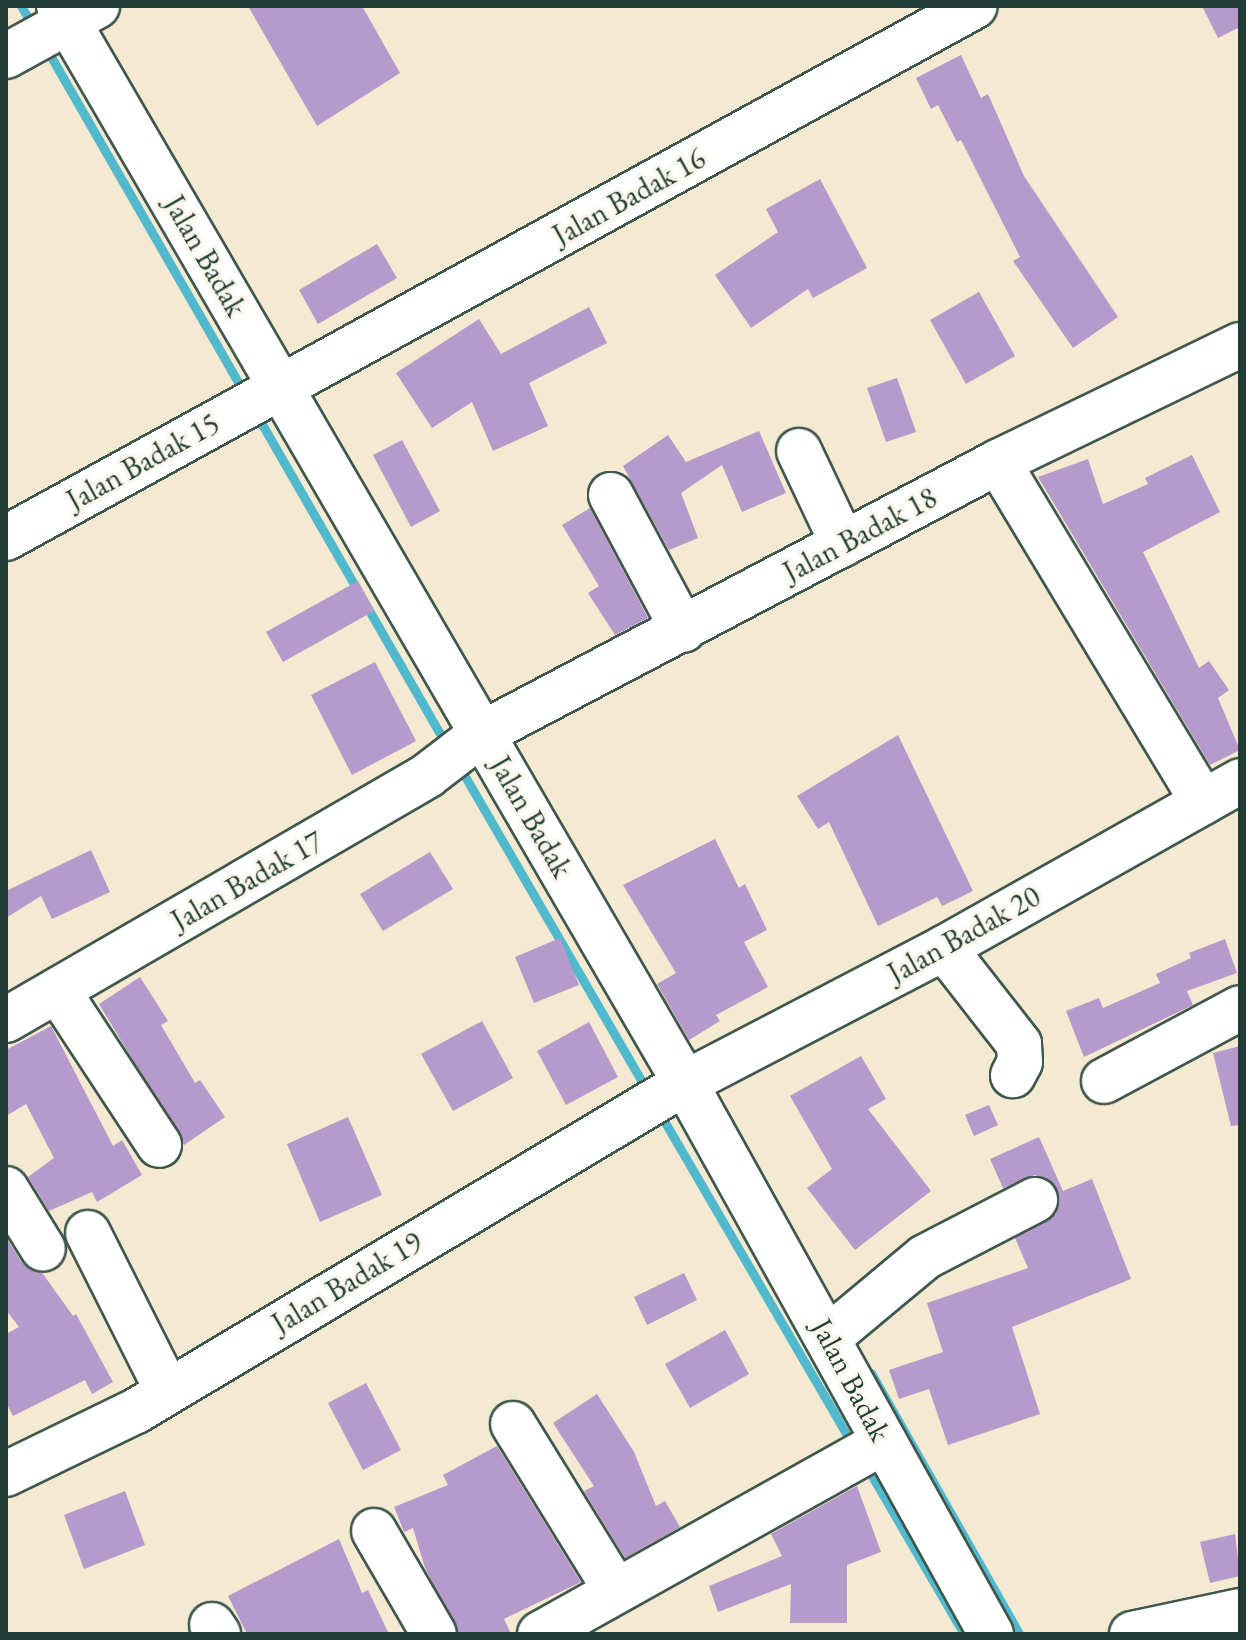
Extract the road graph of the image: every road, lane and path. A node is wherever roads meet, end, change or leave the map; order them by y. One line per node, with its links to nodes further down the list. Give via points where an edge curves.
1 (975, 6): 5 (street, Jalan Badak 16)
2 (74, 11): 3 (street); 5 (street, Jalan Badak)
3 (6, 56)
4 (1240, 345): 7 (street, Jalan Badak 18)
5 (281, 385): 9 (street, Jalan Badak 15); 12 (street, Jalan Badak)
6 (799, 451): 10 (street)
7 (998, 462): 10 (street, Jalan Badak 18); 13 (street)
8 (611, 495): 11 (street)
9 (6, 538)
10 (843, 544): 11 (street, Jalan Badak 18)
11 (683, 630): 12 (street, Jalan Badak 18)
12 (483, 733): 15 (street, Jalan Badak 17, via 428,775); 20 (street, Jalan Badak)
13 (1221, 792): 14 (street, Jalan Badak 20)
14 (944, 948): 18 (street, via 1019,1044 1020,1062); 20 (street, Jalan Badak 20)
15 (58, 991): 17 (street, Jalan Badak 17); 21 (street)
16 (1240, 1008): 19 (street)
17 (6, 1020)
18 (1013, 1075)
19 (1104, 1081)
20 (685, 1083): 26 (street, Jalan Badak); 27 (street, Jalan Badak 19)
21 (159, 1145)
22 (6, 1189): 25 (street)
23 (1035, 1200): 26 (street, via 925,1257)
24 (88, 1233): 27 (street)
25 (43, 1249)
26 (829, 1337): 29 (street, Jalan Badak)
27 (167, 1390): 30 (street, Jalan Badak 19, via 136,1411)
28 (513, 1424): 32 (street)
29 (884, 1442): 32 (street); 36 (street, Jalan Badak)
30 (6, 1474)
31 (374, 1531): 34 (street)
32 (616, 1591): 35 (street)
33 (1240, 1611): 37 (street)
34 (434, 1634)
35 (540, 1634)
36 (991, 1634)
37 (1132, 1634)

